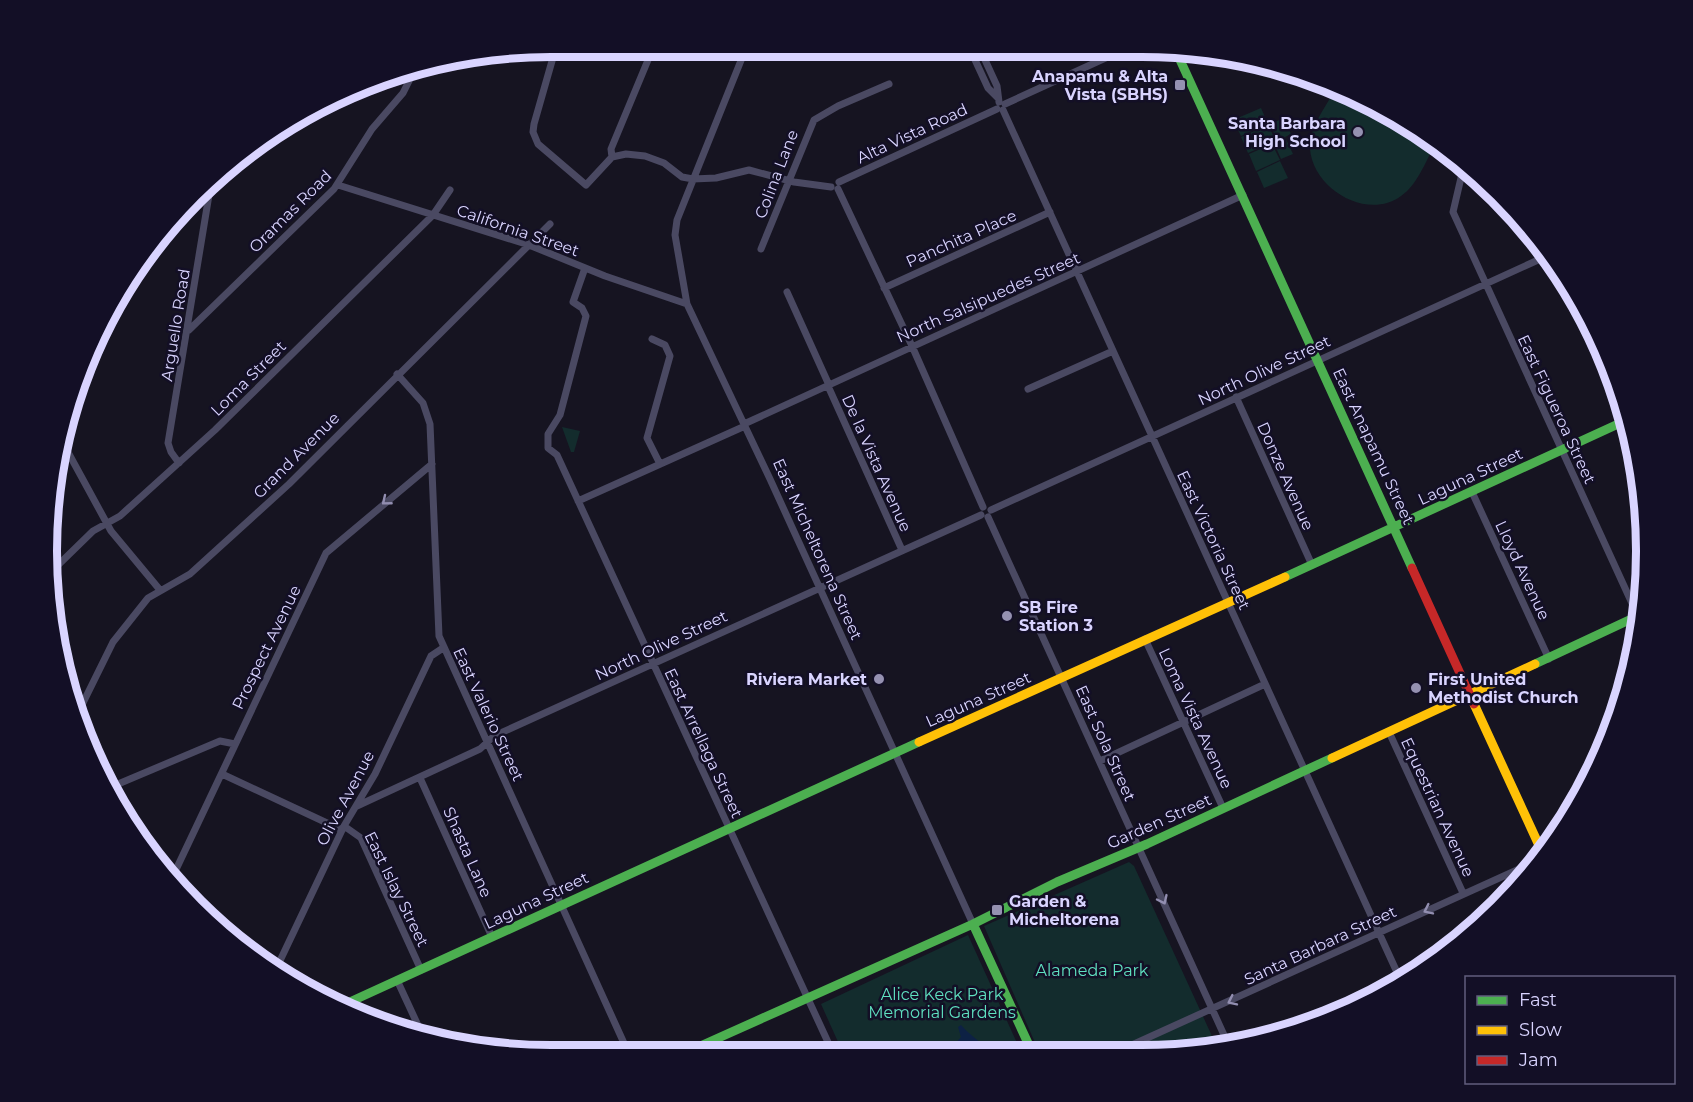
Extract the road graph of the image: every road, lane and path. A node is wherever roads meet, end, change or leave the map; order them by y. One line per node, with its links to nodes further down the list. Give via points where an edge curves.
1 (553, 57): 11 (street, via 534,124 538,144 586,185)
2 (649, 57): 11 (street, via 611,149)
3 (742, 57): 13 (street, East Micheltorena Street)
4 (974, 57): 10 (street, East Victoria Street)
5 (984, 57): 10 (street, East Victoria Street, via 997,86)
6 (1107, 57): 10 (street, Alta Vista Road)
7 (1179, 59): 19 (street, East Anapamu Street)
8 (411, 77): 15 (street, Oramas Road, via 372,129)
9 (889, 84): 14 (street, Colina Lane, via 817,117 808,129)
10 (1000, 105): 16 (street, Alta Vista Road); 20 (street, East Victoria Street)
11 (612, 158): 13 (street, via 626,154 645,156)
12 (1461, 174): 28 (street, East Figueroa Street, via 1453,212)
13 (693, 179): 14 (street, via 748,170); 31 (street, East Micheltorena Street, via 676,220 675,235)
14 (788, 180): 16 (street); 24 (street, Colina Lane)
15 (338, 185): 21 (street, California Street); 32 (street, Oramas Road)
16 (836, 186): 29 (street, East Sola Street)
17 (450, 190): 21 (street, Loma Street)
18 (209, 195): 32 (street, Arguello Road)
19 (1243, 195): 27 (street, North Salsipuedes Street); 36 (street, East Anapamu Street)
20 (1050, 212): 27 (street, East Victoria Street); 29 (street, Panchita Place)
21 (433, 215): 23 (street, California Street); 46 (street, Loma Street)
22 (549, 224): 23 (street, Grand Avenue)
23 (529, 245): 26 (street, California Street); 37 (street, Grand Avenue)
24 (761, 249)
25 (1540, 259): 28 (street, North Olive Street)
26 (585, 268): 31 (street, California Street); 50 (street, East Arrellaga Street, via 573,302 586,316 560,415 548,434 548,448 557,455)
27 (1077, 271): 34 (street, North Salsipuedes Street); 35 (street, East Victoria Street)
28 (1485, 284): 36 (street, North Olive Street); 44 (street, East Figueroa Street)
29 (884, 288): 34 (street, East Sola Street)
30 (787, 292): 38 (street, De la Vista Avenue)
31 (687, 304): 42 (street, East Micheltorena Street)
32 (189, 330): 46 (street, Arguello Road, via 168,444)
33 (652, 339): 48 (street, via 665,345 670,356 647,438)
34 (912, 346): 38 (street, North Salsipuedes Street); 51 (street, East Sola Street)
35 (1113, 351): 39 (street); 43 (street, East Victoria Street)
36 (1318, 360): 40 (street, North Olive Street); 53 (street, East Anapamu Street)
37 (397, 374): 47 (street, East Valerio Street, via 427,411); 58 (street, Grand Avenue, via 289,484 190,574)
38 (829, 386): 42 (street, North Salsipuedes Street); 54 (street, De la Vista Avenue)
39 (1028, 389)
40 (1236, 397): 43 (street, North Olive Street); 55 (street, Donze Avenue)
41 (1619, 424): 44 (street, Laguna Street)
42 (744, 425): 48 (street, North Salsipuedes Street); 57 (street, East Micheltorena Street)
43 (1152, 436): 51 (street, North Olive Street); 59 (street, East Victoria Street)
44 (1561, 450): 49 (street, Laguna Street); 60 (street, East Figueroa Street)
45 (67, 451): 52 (street)
46 (179, 463): 52 (street, Loma Street)
47 (432, 464): 63 (street, East Valerio Street, via 438,629); 73 (street, Prospect Avenue, one-way to 73, via 326,553)
48 (660, 464): 50 (street, North Salsipuedes Street)
49 (1472, 492): 53 (street, Laguna Street); 64 (street, Lloyd Avenue)
50 (578, 501): 65 (street, East Arrellaga Street)
51 (986, 512): 54 (street, North Olive Street); 66 (street, East Sola Street)
52 (106, 524): 56 (street, Loma Street, via 93,531); 58 (street)
53 (1395, 528): 55 (street, Laguna Street); 68 (street, East Anapamu Street)
54 (902, 550): 57 (street, North Olive Street)
55 (1312, 565): 59 (street, Laguna Street)
56 (57, 566)
57 (819, 588): 65 (street, North Olive Street); 74 (street, East Micheltorena Street)
58 (160, 590): 69 (street, Grand Avenue, via 148,598 116,638)
59 (1228, 602): 62 (street, Laguna Street); 67 (street, East Victoria Street)
60 (1633, 603)
61 (1631, 622): 64 (street, Garden Street)
62 (1145, 639): 66 (street, Laguna Street); 70 (street, Loma Vista Avenue)
63 (443, 648): 72 (street, East Valerio Street); 80 (street, Olive Avenue, via 431,657)
64 (1549, 659): 68 (street, Garden Street)
65 (652, 663): 72 (street, North Olive Street); 83 (street, East Arrellaga Street)
66 (1062, 677): 74 (street, Laguna Street); 75 (street, East Sola Street)
67 (1265, 684): 70 (street); 76 (street, East Victoria Street)
68 (1470, 694): 71 (street, Garden Street); 84 (street, East Anapamu Street)
69 (82, 706)
70 (1183, 722): 75 (street); 81 (street, Loma Vista Avenue)
71 (1389, 732): 76 (street, Garden Street); 88 (street, Equestrian Avenue)
72 (487, 742): 78 (street, North Olive Street); 89 (street, East Valerio Street)
73 (235, 744): 77 (street, Prospect Avenue); 79 (street, via 220,741)
74 (895, 753): 83 (street, Laguna Street); 90 (street, East Micheltorena Street)
75 (1100, 761): 85 (street, East Sola Street)
76 (1305, 771): 81 (street, Garden Street); 91 (street, East Victoria Street)
77 (222, 774): 82 (street, East Islay Street); 87 (street, Prospect Avenue)
78 (420, 778): 80 (street, North Olive Street); 92 (street, Shasta Lane)
79 (116, 785)
80 (357, 806): 82 (street, Olive Avenue)
81 (1223, 808): 85 (street, Garden Street)
82 (343, 828): 93 (street, Olive Avenue); 94 (street, East Islay Street, via 361,838)
83 (729, 829): 89 (street, Laguna Street); 97 (street, East Arrellaga Street)
84 (1539, 845)
85 (1139, 847): 90 (street, Garden Street); 99 (street, East Sola Street, one-way to 99)
86 (1521, 868): 88 (street, Santa Barbara Street)
87 (175, 871)
88 (1463, 893): 91 (street, Santa Barbara Street, one-way to 91)
89 (562, 905): 92 (street, Laguna Street); 102 (street, East Valerio Street)
90 (972, 924): 97 (street, Garden Street); 105 (street, East Micheltorena Street)
91 (1379, 934): 95 (street, East Victoria Street); 99 (street, Santa Barbara Street, one-way to 99)
92 (492, 937): 94 (street, Laguna Street)
93 (279, 963)
94 (421, 970): 96 (street, Laguna Street)
95 (1398, 974)
96 (398, 980): 98 (street, Laguna Street); 100 (street)
97 (807, 999): 103 (street, Garden Street); 104 (street, East Arrellaga Street)
98 (350, 1002)
99 (1212, 1010): 101 (street, East Sola Street); 106 (street, Santa Barbara Street)
100 (419, 1027)
101 (1225, 1038)
102 (625, 1045)
103 (703, 1045)
104 (829, 1045)
105 (1029, 1045)
106 (1132, 1045)

